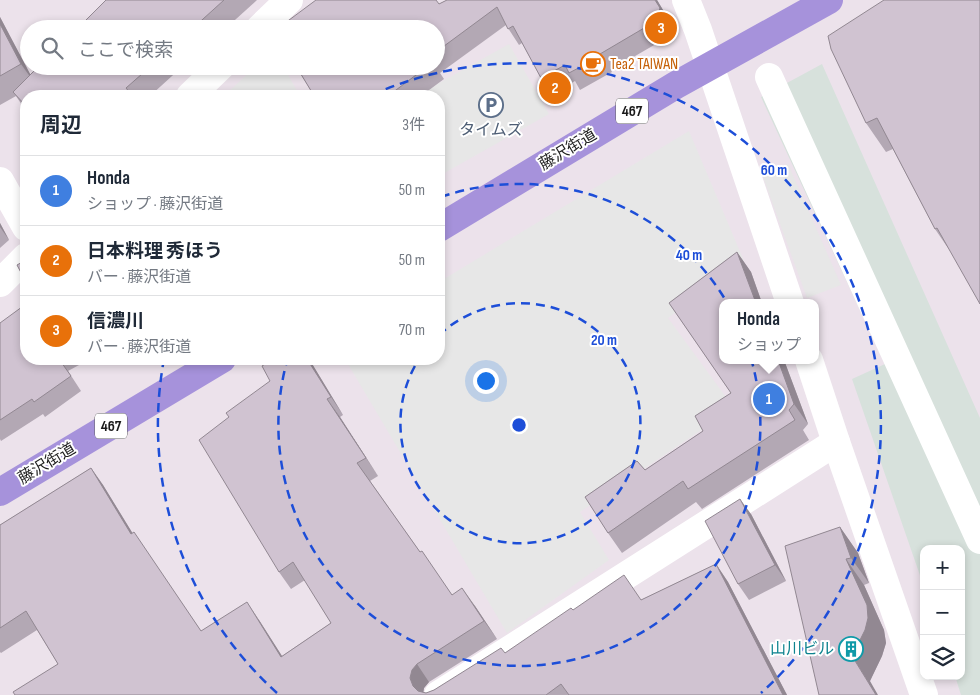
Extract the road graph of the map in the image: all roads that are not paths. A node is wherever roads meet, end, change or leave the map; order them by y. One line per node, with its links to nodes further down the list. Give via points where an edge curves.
1 (289, 0): 4 (street)
2 (686, 0): 5 (street)
3 (829, 0): 5 (highway, 藤沢街道 / 467)
4 (268, 20)
5 (710, 65): 11 (highway, 藤沢街道 / 467); 14 (street)
6 (212, 75): 8 (street)
7 (769, 77): 19 (street)
8 (196, 90)
9 (0, 181): 10 (street)
10 (20, 216)
11 (445, 224)
12 (20, 263): 13 (street)
13 (0, 283)
14 (789, 299)
15 (810, 364): 17 (street)
16 (212, 365): 18 (highway, 藤沢街道 / 467)
17 (836, 442): 20 (street); 21 (street)
18 (0, 492)
19 (980, 540)
20 (438, 695)
21 (924, 695)

